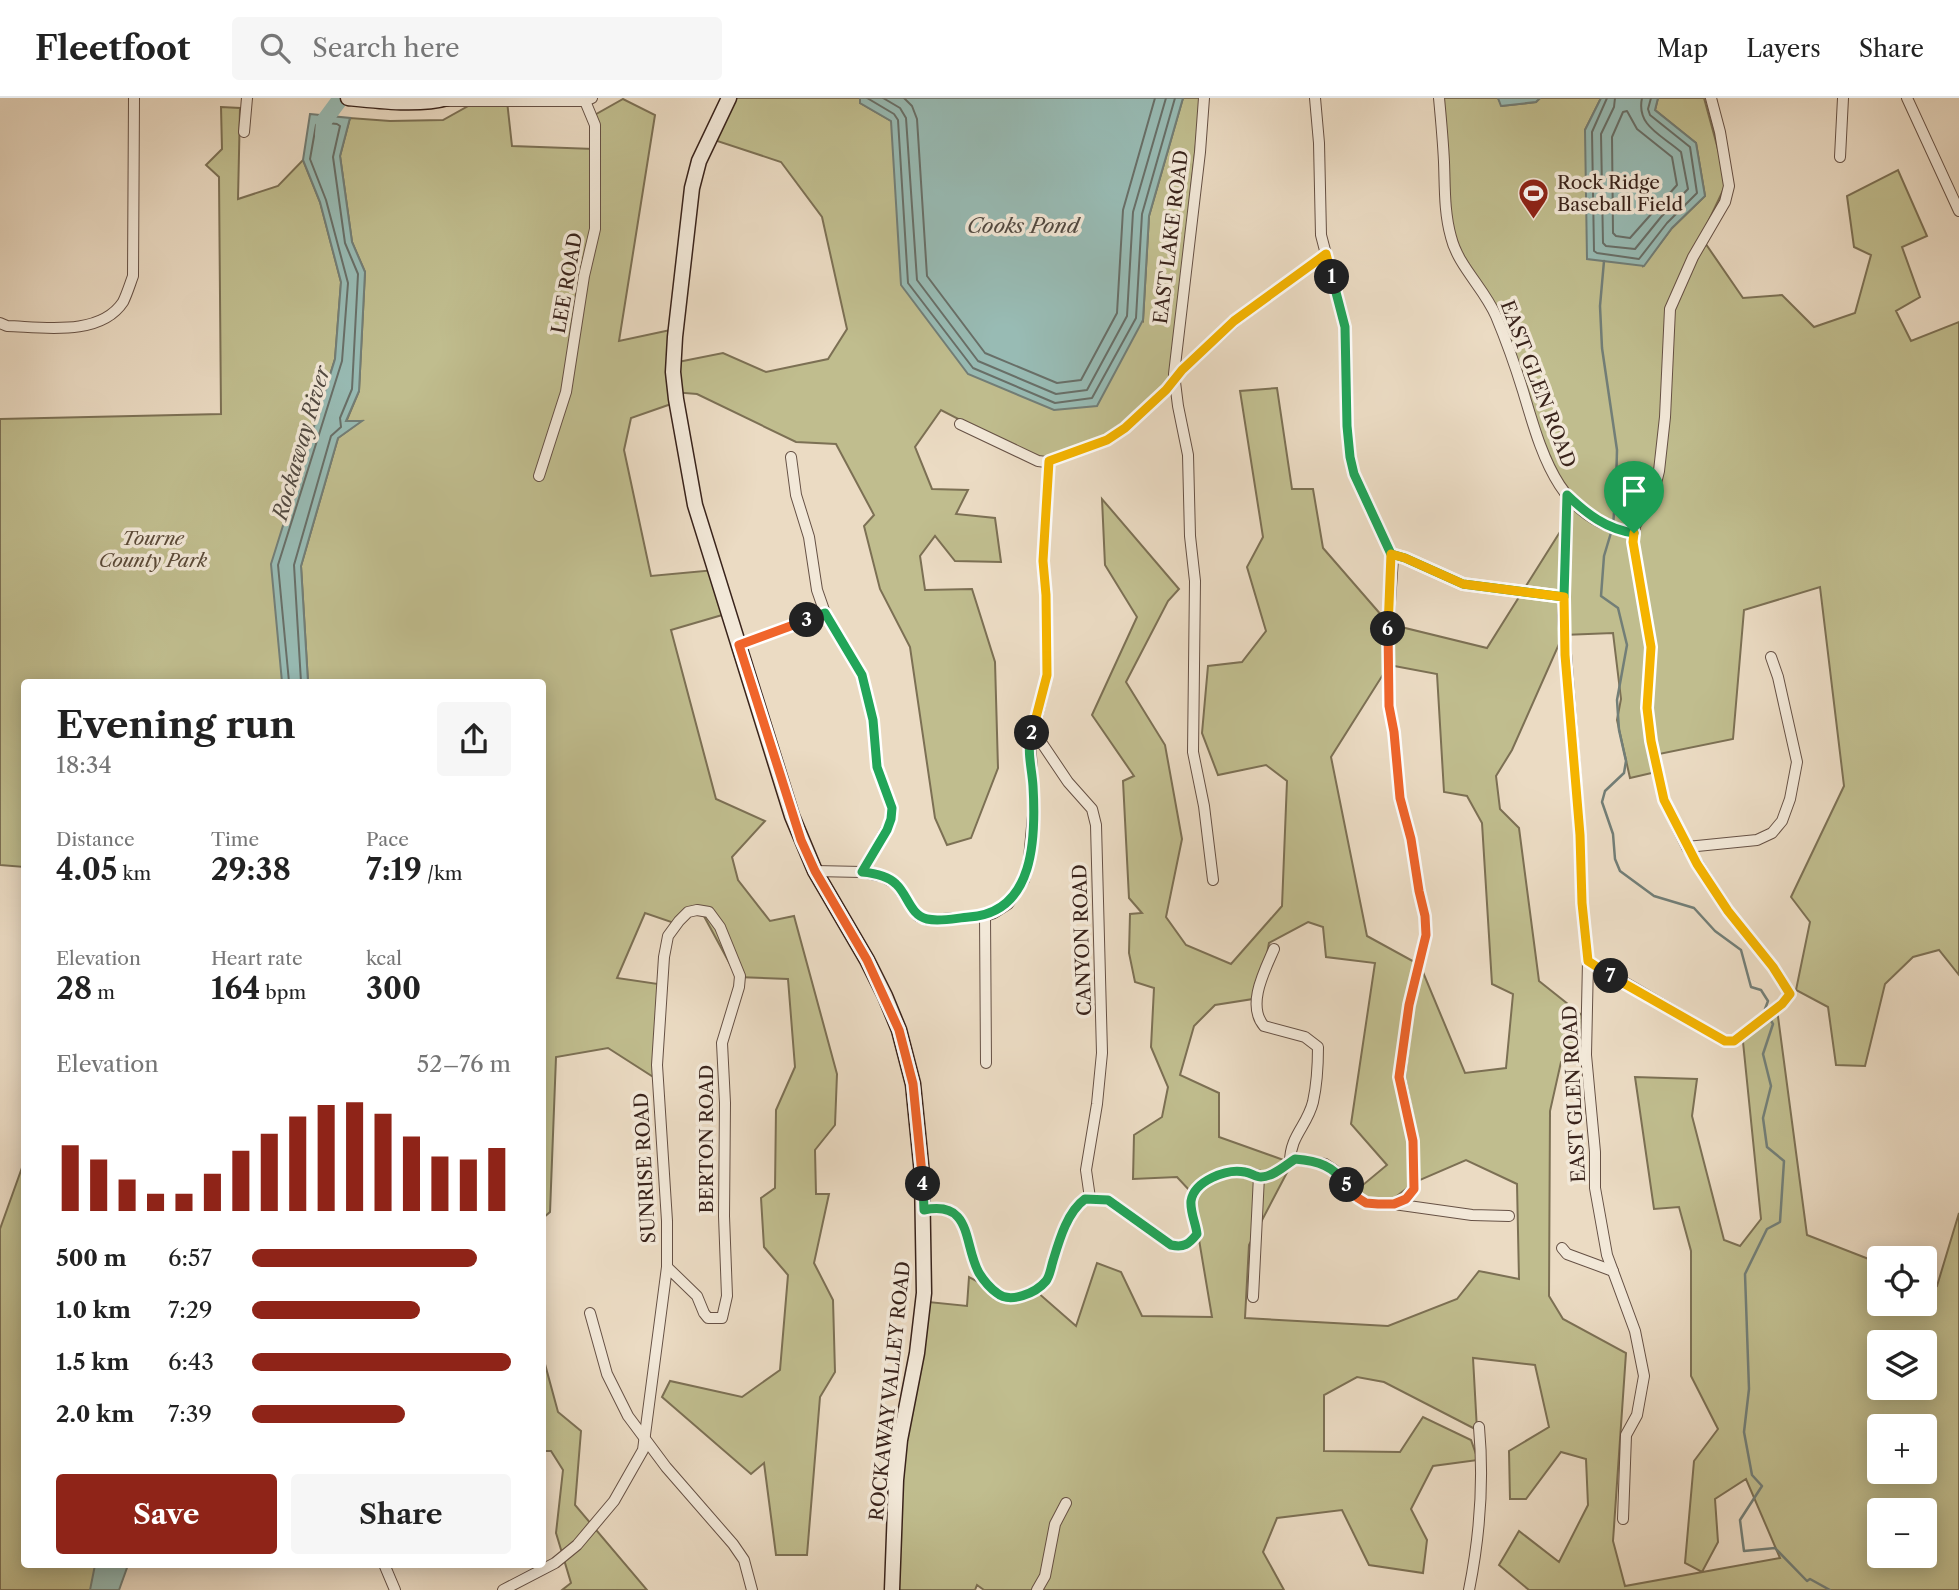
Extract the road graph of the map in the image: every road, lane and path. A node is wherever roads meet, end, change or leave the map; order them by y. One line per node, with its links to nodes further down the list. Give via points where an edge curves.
1 (134, 98): 18 (street, via 133,276 122,303 109,316 77,327)
2 (247, 98): 14 (street)
3 (348, 98): 11 (street)
4 (729, 98): 29 (street, ROCKAWAY VALLEY ROAD, via 699,161 692,188 673,372 695,505)
5 (1204, 98): 19 (street, EAST LAKE ROAD)
6 (1315, 98): 17 (street, via 1321,235)
7 (1439, 98): 24 (street, EAST GLEN ROAD, via 1451,239 1494,313 1540,448)
8 (1711, 98): 25 (street, via 1729,186 1670,309 1659,471)
9 (1843, 98): 15 (street)
10 (1907, 98): 16 (street)
11 (355, 99): 12 (street)
12 (440, 100): 13 (street)
13 (589, 100): 23 (street, LEE ROAD, via 595,125 595,229 566,391)
14 (244, 132)
15 (1840, 157)
16 (1959, 211)
17 (1326, 254): 19 (street, via 1234,321); 26 (street, via 1345,327 1350,457)
18 (0, 323)
19 (1174, 380): 22 (street, via 1107,440); 35 (street, EAST LAKE ROAD, via 1188,455 1195,581 1194,752)
20 (960, 424): 22 (street, via 1028,458)
21 (791, 457): 28 (street)
22 (1049, 461): 31 (street, via 1043,561 1047,675)
23 (539, 475)
24 (1567, 495): 25 (street, via 1608,527); 27 (street, EAST GLEN ROAD)
25 (1634, 533): 32 (street, via 1651,647 1647,708 1651,741 1664,800)
26 (1391, 554): 27 (street, via 1463,584); 44 (street, via 1389,706 1400,798 1426,926 1399,1077 1413,1141 1414,1189)
27 (1564, 597): 39 (street, EAST GLEN ROAD)
28 (825, 613): 29 (street); 34 (street, via 862,675 873,720 877,767 892,808 887,830)
29 (739, 645): 33 (street, ROCKAWAY VALLEY ROAD, via 792,816)
30 (1771, 657): 32 (street, via 1797,762 1786,814 1778,828 1757,840)
31 (1033, 730): 37 (street, via 1029,754 1034,806 1024,880 1008,904); 43 (street, CANYON ROAD, via 1092,809 1096,825 1102,1053 1086,1170)
32 (1688, 847): 39 (street, via 1728,911 1790,994 1734,1041 1725,1041)
33 (815, 871): 34 (street); 45 (street, ROCKAWAY VALLEY ROAD, via 885,996 899,1030 918,1118)
34 (862, 872): 37 (street, via 896,884 918,916 929,920)
35 (1213, 880)
36 (687, 913): 48 (street, SUNRISE ROAD, via 668,936 657,1065); 48 (street, BERTON ROAD, via 709,912 740,975 722,1043 727,1296 722,1318 708,1318 697,1296)
37 (985, 916): 40 (street)
38 (1274, 949): 41 (street, via 1261,981 1260,1021 1318,1046 1313,1102 1294,1138)
39 (1588, 961): 49 (street, EAST GLEN ROAD, via 1586,1055 1595,1188)
40 (986, 1063)
41 (1290, 1162): 42 (street, via 1276,1172); 44 (street, via 1325,1164 1366,1203)
42 (1258, 1176): 43 (street, via 1233,1172 1195,1189 1191,1201 1197,1234 1179,1247 1108,1200); 50 (street)
43 (1088, 1199): 45 (street, via 1068,1222 1047,1280 1017,1297 1001,1296 989,1286 979,1272 964,1223 938,1207)
44 (1394, 1204): 46 (street)
45 (924, 1210): 62 (street, ROCKAWAY VALLEY ROAD, via 924,1293 900,1440)
46 (1509, 1216)
47 (1562, 1248): 49 (street)
48 (667, 1267): 53 (street, SUNRISE ROAD)
49 (1613, 1271): 55 (street, EAST GLEN ROAD, via 1635,1331 1644,1376 1636,1415 1626,1434)
50 (1252, 1297)
51 (590, 1313): 53 (street, via 626,1426)
52 (1479, 1427): 64 (street, via 1481,1519)
53 (643, 1433): 58 (street, SUNRISE ROAD, via 643,1450 614,1501 577,1545); 61 (street, via 733,1544 744,1560)
54 (1066, 1503): 63 (street, via 1055,1524 1045,1576)
55 (1623, 1519)
56 (386, 1568): 59 (street)
57 (545, 1568): 60 (street, SUNRISE ROAD)
58 (546, 1568)
59 (396, 1590)
60 (503, 1590)
61 (752, 1590)
62 (892, 1590)
63 (1037, 1590)
64 (1469, 1590)

